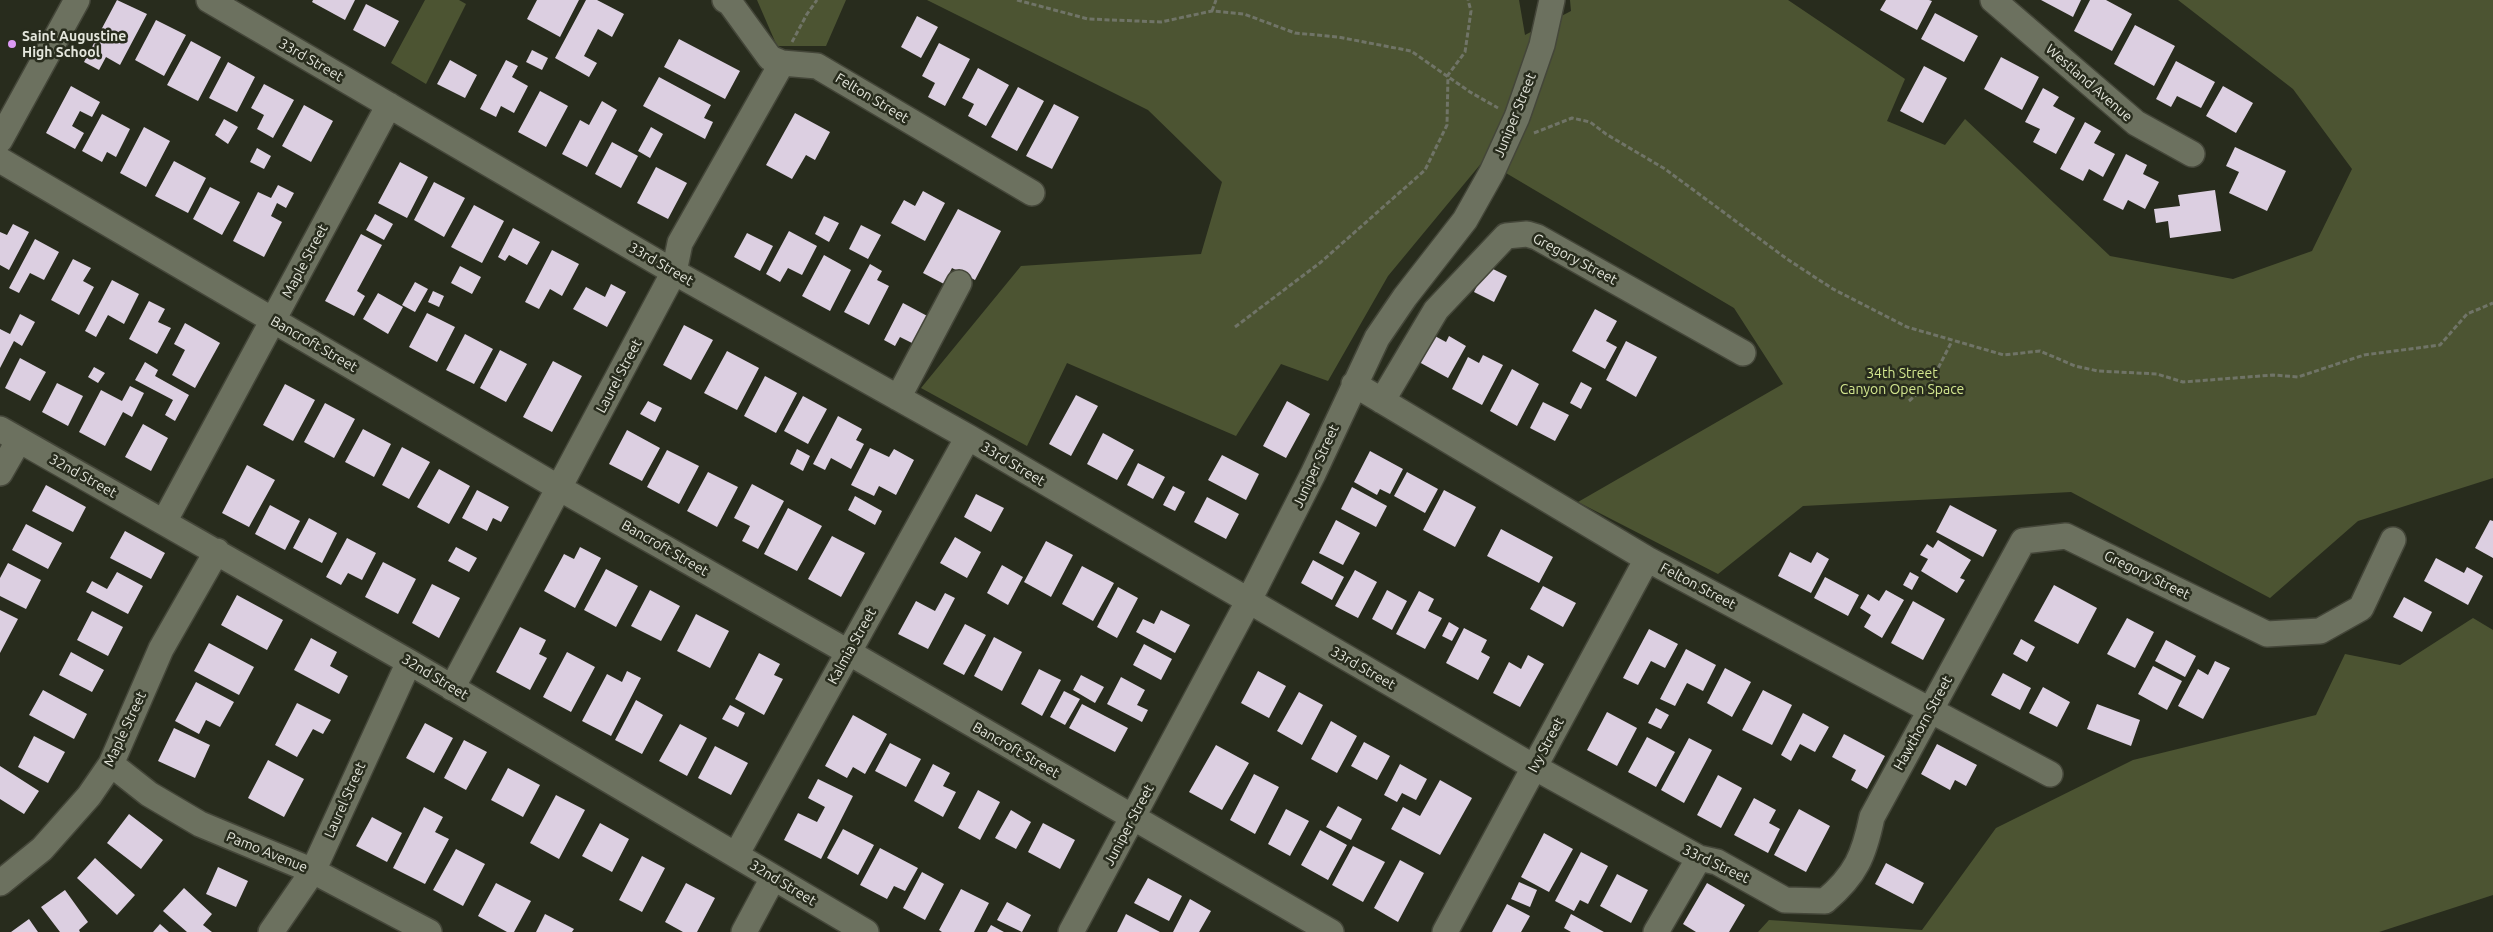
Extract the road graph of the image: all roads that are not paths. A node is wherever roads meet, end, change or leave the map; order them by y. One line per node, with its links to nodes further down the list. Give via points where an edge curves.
1 (77, 0): 8 (street)
2 (209, 0): 7 (street, 33rd Street)
3 (725, 0): 6 (street, via 770,58)
4 (1552, 0): 16 (street, Juniper Street, via 1542,44 1514,124 1492,172 1465,220 1377,338)
5 (1993, 0): 9 (street, Westland Avenue, via 2136,123)
6 (782, 63): 11 (street, Felton Street, via 817,66); 12 (street, Laurel Street, via 680,242)
7 (389, 105): 12 (street, 33rd Street); 14 (street, Maple Street)
8 (0, 140)
9 (2192, 154)
10 (0, 160): 14 (street, Bancroft Street)
11 (1032, 192)
12 (674, 272): 17 (street, 33rd Street); 22 (street, Laurel Street)
13 (959, 283): 17 (street)
14 (273, 320): 22 (street, Bancroft Street); 23 (street, Maple Street)
15 (1742, 353): 18 (street, Gregory Street, via 1537,236 1506,236 1436,310)
16 (1354, 384): 18 (street, Felton Street); 28 (street, Juniper Street)
17 (898, 398): 20 (street, 33rd Street)
18 (1382, 401): 27 (street, Felton Street)
19 (10, 434): 21 (street); 23 (street, 32nd Street)
20 (968, 437): 28 (street, 33rd Street); 29 (street, Kalmia Street)
21 (0, 473)
22 (559, 488): 29 (street, Bancroft Street); 31 (street, Laurel Street)
23 (164, 522): 26 (street, 32nd Street)
24 (2393, 540): 25 (street, Gregory Street, via 2361,608 2320,630 2267,634 2066,536)
25 (2023, 541): 32 (street, Hawthorn Street)
26 (217, 552): 30 (street, 32nd Street); 33 (street, Maple Street, via 160,649)
27 (1647, 559): 32 (street, Felton Street); 34 (street, Ivy Street)
28 (1248, 602): 34 (street, 33rd Street); 36 (street, Juniper Street)
29 (848, 652): 36 (street, Bancroft Street); 37 (street, Kalmia Street)
30 (410, 662): 31 (street, 32nd Street); 39 (street, Laurel Street)
31 (452, 688): 37 (street, 32nd Street)
32 (1930, 710): 35 (street, Felton Street); 42 (street, Hawthorn Street, via 1872,817 1866,850 1844,886)
33 (111, 764): 39 (street, Pamo Avenue, via 149,794 200,824); 41 (street, Maple Street, via 89,796 42,849)
34 (1534, 767): 38 (street, 33rd Street); 49 (street, Ivy Street)
35 (2050, 774)
36 (1132, 818): 47 (street, Juniper Street); 48 (street, Bancroft Street)
37 (736, 855): 40 (street, 32nd Street)
38 (1699, 858): 42 (street, 33rd Street, via 1717,862 1785,900); 50 (street)
39 (313, 871): 43 (street, Laurel Street); 44 (street, Pamo Avenue)
40 (773, 878): 45 (street); 46 (street, 32nd Street)
41 (0, 883)
42 (1825, 901)
43 (271, 932)
44 (429, 932)
45 (744, 932)
46 (866, 932)
47 (1071, 932)
48 (1331, 932)
49 (1445, 932)
50 (1656, 932)

